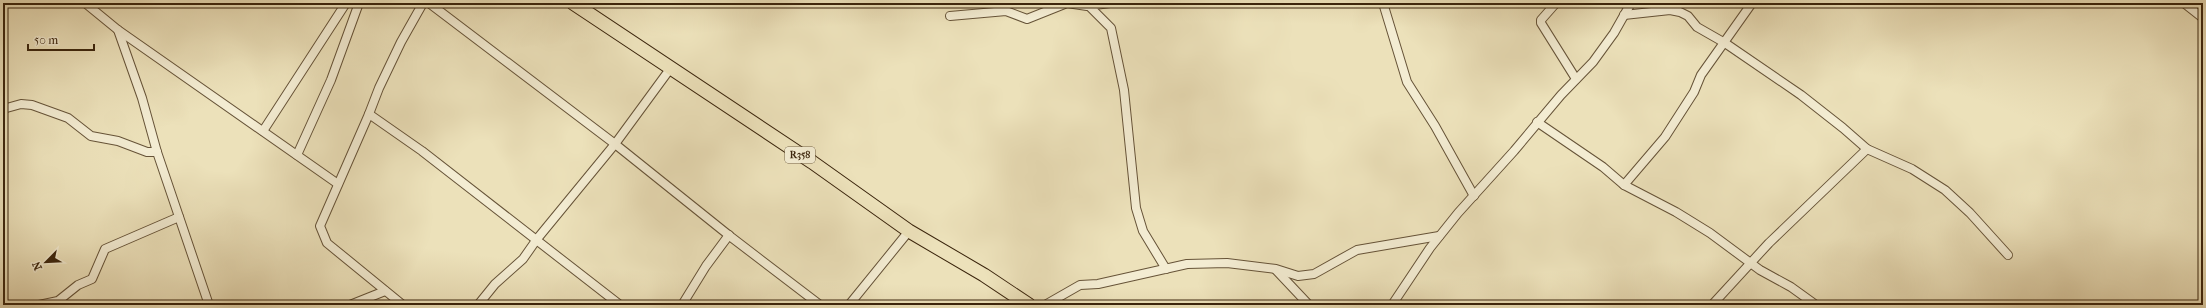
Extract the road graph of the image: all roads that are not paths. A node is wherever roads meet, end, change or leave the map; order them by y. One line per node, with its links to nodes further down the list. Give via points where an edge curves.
1 (85, 3): 17 (street)
2 (346, 3): 24 (street)
3 (360, 3): 28 (street, via 330,80)
4 (423, 3): 22 (street, via 400,42)
5 (429, 3): 25 (street)
6 (573, 3): 19 (main road, R358)
7 (1110, 3): 13 (street)
8 (1383, 3): 31 (street, via 1407,82)
9 (1556, 3): 20 (street, via 1541,23)
10 (1631, 3): 14 (street)
11 (1752, 3): 18 (street)
12 (2184, 3): 16 (street)
13 (1087, 4): 15 (street, via 1067,3 1027,19 1006,11); 39 (street, via 1111,28 1124,90 1136,208 1143,231)
14 (1624, 15): 18 (street, via 1654,10 1680,12 1688,16 1697,27); 20 (street, via 1602,51)
15 (950, 16)
16 (2203, 18)
17 (118, 30): 24 (street); 27 (street, via 142,98)
18 (1725, 43): 26 (street, via 1801,95); 30 (street, via 1701,75 1694,92 1664,137)
19 (670, 69): 25 (street); 33 (main road, R358, via 812,162)
20 (1576, 78): 23 (street)
21 (3, 109): 27 (street, via 21,104 32,105 68,118 91,136 118,141 147,152)
22 (369, 114): 29 (street); 36 (street)
23 (1537, 122): 30 (street, via 1603,167); 31 (street)
24 (263, 131): 28 (street)
25 (615, 144): 34 (street); 36 (street)
26 (1867, 149): 37 (street, via 1912,170 1946,190); 38 (street)
27 (157, 152): 32 (street)
28 (296, 155): 29 (street)
29 (338, 184): 41 (street, via 322,219 321,232 333,248)
30 (1624, 185): 38 (street, via 1676,212)
31 (1474, 196): 35 (street)
32 (179, 217): 42 (street, via 105,249 92,279 78,285 58,301); 43 (street)
33 (910, 231): 50 (street); 51 (main road, R358, via 984,274)
34 (729, 235): 48 (street); 49 (street)
35 (1439, 236): 40 (street, via 1357,250 1314,274 1298,276); 54 (street)
36 (537, 239): 46 (street, via 523,259 495,284); 47 (street)
37 (2008, 255)
38 (1750, 262): 55 (street); 56 (street, via 1768,276 1802,293)
39 (1166, 269): 40 (street, via 1187,264 1227,263); 52 (street, via 1098,284 1080,285)
40 (1276, 269): 53 (street)
41 (385, 291): 44 (street); 45 (street)
42 (39, 305)
43 (209, 305)
44 (350, 305)
45 (403, 305)
46 (478, 305)
47 (620, 305)
48 (682, 305)
49 (820, 305)
50 (849, 305)
51 (1029, 305)
52 (1045, 305)
53 (1309, 305)
54 (1392, 305)
55 (1712, 305)
56 (1816, 305)

